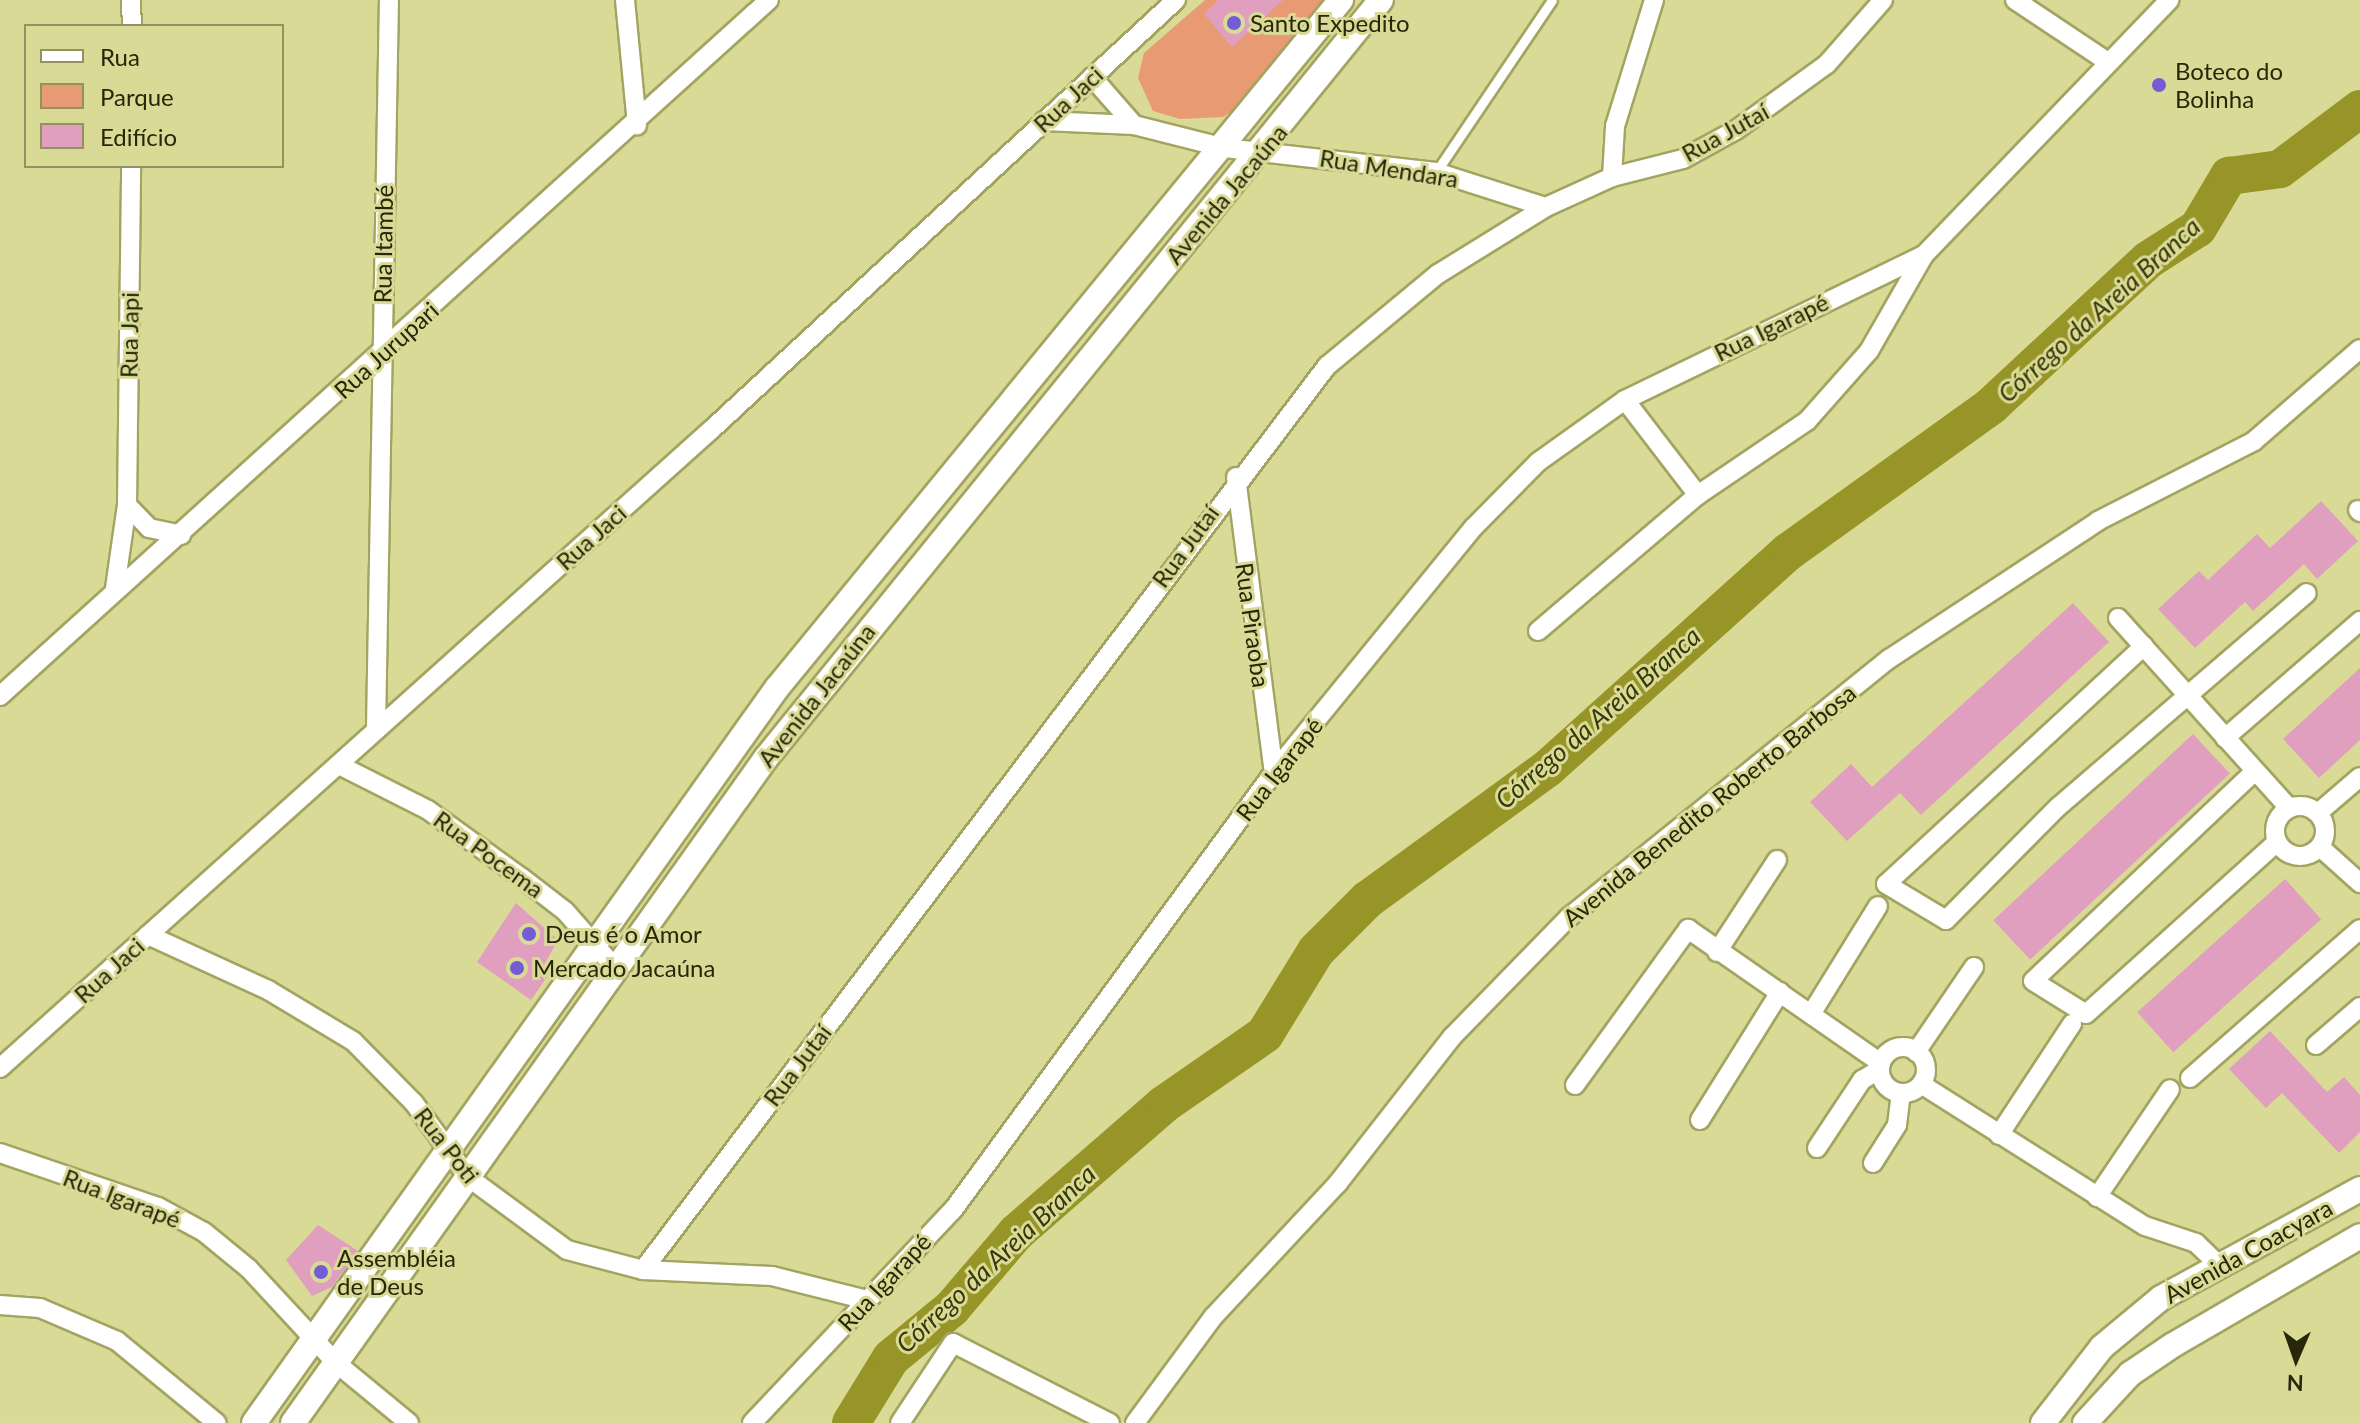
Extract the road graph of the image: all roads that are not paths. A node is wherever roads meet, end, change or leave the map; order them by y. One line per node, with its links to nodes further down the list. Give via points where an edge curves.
1 (131, 0): 13 (street)
2 (389, 0): 27 (street, Rua Itambé)
3 (625, 0): 17 (street)
4 (769, 0): 17 (street, Rua Jurupari)
5 (1176, 0): 15 (street, Rua Jaci)
6 (1341, 0): 19 (street, Avenida Jacaúna)
7 (1381, 0): 20 (street, Avenida Jacaúna)
8 (1552, 0): 22 (lane)
9 (1654, 0): 23 (street, via 1615,126)
10 (1883, 0): 23 (street, Rua Jutaí, via 1827,64 1736,130 1683,159)
11 (2015, 0): 14 (street)
12 (2169, 0): 14 (street, Rua Igarapé)
13 (132, 24)
14 (2108, 62): 25 (street, Rua Igarapé)
15 (1092, 77): 16 (street, Rua Jaci); 18 (street)
16 (1044, 121): 18 (street, Rua Mendara); 41 (street, Rua Jaci)
17 (637, 125): 27 (street, Rua Jurupari)
18 (1134, 125): 19 (street, Rua Mendara)
19 (1225, 148): 20 (street, Rua Mendara); 56 (street, Avenida Jacaúna, via 777,688)
20 (1264, 150): 22 (street, Rua Mendara); 59 (street, Avenida Jacaúna, via 926,553 766,758)
21 (131, 168): 31 (street, Rua Japi)
22 (1436, 172): 24 (street, Rua Mendara)
23 (1612, 177): 24 (street, Rua Jutaí)
24 (1546, 207): 29 (street, Rua Jutaí, via 1378,319 1327,366)
25 (1924, 255): 28 (street, Rua Igarapé); 30 (street, Rua Igarapé, via 1838,390 1776,447)
26 (2360, 349): 98 (street, Avenida Benedito Roberto Barbosa, via 2254,441 2111,513 1889,659 1569,917 1452,1037 1338,1183 1214,1316)
27 (380, 356): 32 (street, Rua Jurupari); 41 (street, Rua Itambé)
28 (1625, 400): 30 (street); 44 (street, Rua Igarapé, via 1538,462 1473,528)
29 (1236, 477): 44 (street, Rua Piraoba); 84 (street, Rua Jutaí)
30 (1698, 495): 37 (street, Rua Igarapé)
31 (127, 505): 32 (street, via 149,528); 33 (street, Rua Japi)
32 (181, 535): 33 (street, Rua Jurupari)
33 (115, 588): 40 (street, Rua Jurupari)
34 (2307, 593): 39 (street)
35 (2118, 618): 38 (street)
36 (2360, 621): 42 (street)
37 (1538, 631)
38 (2144, 646): 39 (street); 39 (street, via 1886,884 1946,920)
39 (2185, 692): 42 (street)
40 (0, 696)
41 (376, 728): 43 (street, Rua Jaci)
42 (2225, 738): 45 (street)
43 (341, 766): 55 (street, Rua Jaci); 56 (street, Rua Pocema, via 428,810)
44 (1274, 772): 85 (street, Rua Igarapé, via 961,1199)
45 (2254, 772): 47 (street); 49 (street, via 2033,981 2086,1014)
46 (2360, 777): 48 (street)
47 (2289, 808): 48 (street); 49 (street, via 2277,819)
48 (2318, 813): 50 (street, via 2325,826)
49 (2277, 842): 50 (street, via 2297,856)
50 (2320, 847): 52 (street)
51 (1777, 860): 57 (street)
52 (2360, 883)
53 (1878, 906): 62 (street)
54 (2360, 929): 68 (street)
55 (148, 935): 67 (street, Rua Jaci); 75 (street, Rua Poti, via 268,990 353,1041)
56 (593, 939): 59 (street, Rua Pocema); 75 (street, Avenida Jacaúna)
57 (1717, 952): 60 (street); 70 (street, via 1688,929)
58 (1974, 967): 65 (street)
59 (617, 970): 79 (street, Avenida Jacaúna)
60 (1780, 992): 62 (street); 73 (street)
61 (2360, 1007): 64 (street)
62 (1811, 1014): 66 (street)
63 (2072, 1024): 74 (street)
64 (2316, 1045)
65 (1916, 1052): 66 (street, via 1892,1050); 69 (street, via 1925,1063)
66 (1880, 1066): 72 (street, via 1884,1083); 76 (street, via 1862,1080)
67 (0, 1068)
68 (2190, 1078)
69 (1921, 1084): 72 (street); 74 (street)
70 (1575, 1085)
71 (2170, 1089): 81 (street)
72 (1901, 1093): 78 (street, via 1897,1125)
73 (1700, 1120)
74 (1999, 1135): 81 (street)
75 (446, 1144): 79 (street, Rua Poti); 87 (street, Avenida Jacaúna)
76 (1817, 1148)
77 (0, 1153): 87 (street, Rua Igarapé, via 158,1207 204,1232)
78 (1873, 1163)
79 (468, 1177): 84 (street, Rua Poti, via 567,1250); 89 (street, Avenida Jacaúna)
80 (2360, 1189): 83 (street, Avenida Coacyara)
81 (2097, 1197): 83 (street, via 2196,1243)
82 (2360, 1236): 90 (street, Avenida Coacyara, via 2270,1282)
83 (2217, 1263): 88 (street, Avenida Coacyara)
84 (643, 1270): 85 (street, Rua Poti, via 772,1276)
85 (867, 1300): 95 (street, Rua Igarapé)
86 (0, 1305): 91 (street, via 40,1308 117,1341)
87 (313, 1338): 89 (street, Rua Igarapé); 92 (street, Avenida Jacaúna)
88 (2102, 1347): 90 (street); 99 (street, Avenida Coacyara)
89 (335, 1362): 93 (street, Avenida Jacaúna); 94 (street, Rua Igarapé)
90 (2130, 1374): 100 (street, Avenida Coacyara)
91 (217, 1423)
92 (254, 1423)
93 (293, 1423)
94 (409, 1423)
95 (752, 1423)
96 (900, 1423): 97 (street, via 953,1343)
97 (1110, 1423)
98 (1135, 1423)
99 (2043, 1423)
100 (2085, 1423)

